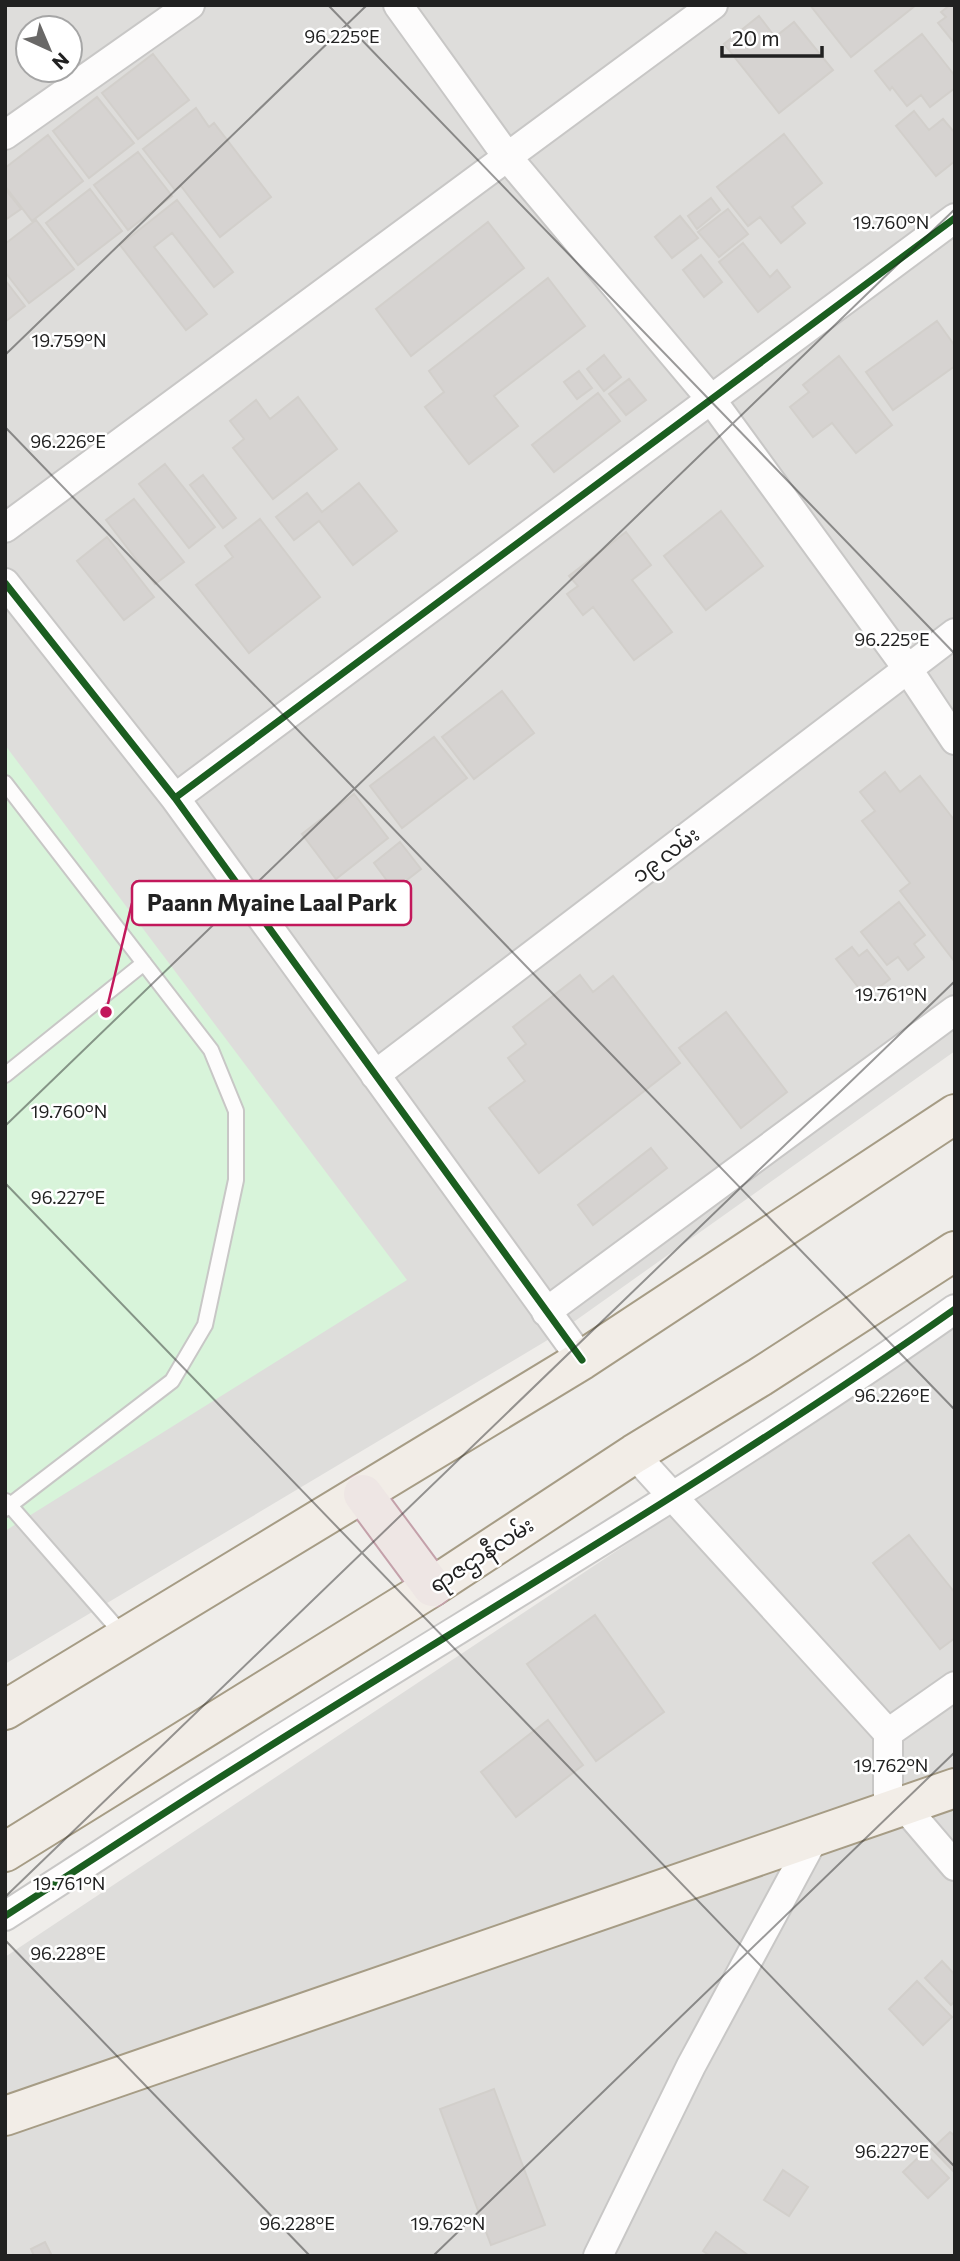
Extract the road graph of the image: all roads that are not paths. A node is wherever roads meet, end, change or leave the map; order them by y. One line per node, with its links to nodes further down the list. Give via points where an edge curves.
1 (190, 5): 4 (street)
2 (398, 5): 5 (street)
3 (713, 5): 5 (street)
4 (5, 135)
5 (509, 159): 7 (street); 8 (street)
6 (955, 218): 7 (street)
7 (710, 398): 11 (street); 14 (street)
8 (5, 528)
9 (5, 583): 14 (street)
10 (955, 633): 11 (street, ၁၉ လမ်း)
11 (907, 668): 12 (street); 18 (street, ၁၉ လမ်း)
12 (955, 740)
13 (5, 783): 15 (lane)
14 (175, 798): 18 (street)
15 (144, 963): 17 (lane); 27 (lane, via 211,1050 236,1111 236,1180 205,1325 172,1381)
16 (955, 1010): 22 (street)
17 (5, 1075)
18 (375, 1075): 22 (street)
19 (955, 1114): 23 (main road)
20 (955, 1251): 24 (main road, ရာဇဌာနီလမ်း)
21 (955, 1309): 26 (street)
22 (546, 1312): 23 (street)
23 (582, 1360): 25 (main road)
24 (634, 1454): 26 (street); 28 (main road, ရာဇဌာနီလမ်း)
25 (363, 1494): 28 (highway); 29 (main road)
26 (673, 1498): 32 (street); 38 (street, via 244,1762)
27 (7, 1505): 29 (lane)
28 (432, 1587): 36 (main road, ရာဇဌာနီလမ်း)
29 (125, 1637): 31 (main road)
30 (955, 1686): 32 (street)
31 (5, 1710)
32 (888, 1734): 34 (street)
33 (955, 1788): 34 (main road)
34 (895, 1807): 35 (main road); 37 (street)
35 (816, 1835): 39 (main road); 40 (street, via 691,2066)
36 (5, 1852)
37 (955, 1866)
38 (5, 1916)
39 (5, 2116)
40 (598, 2256)

